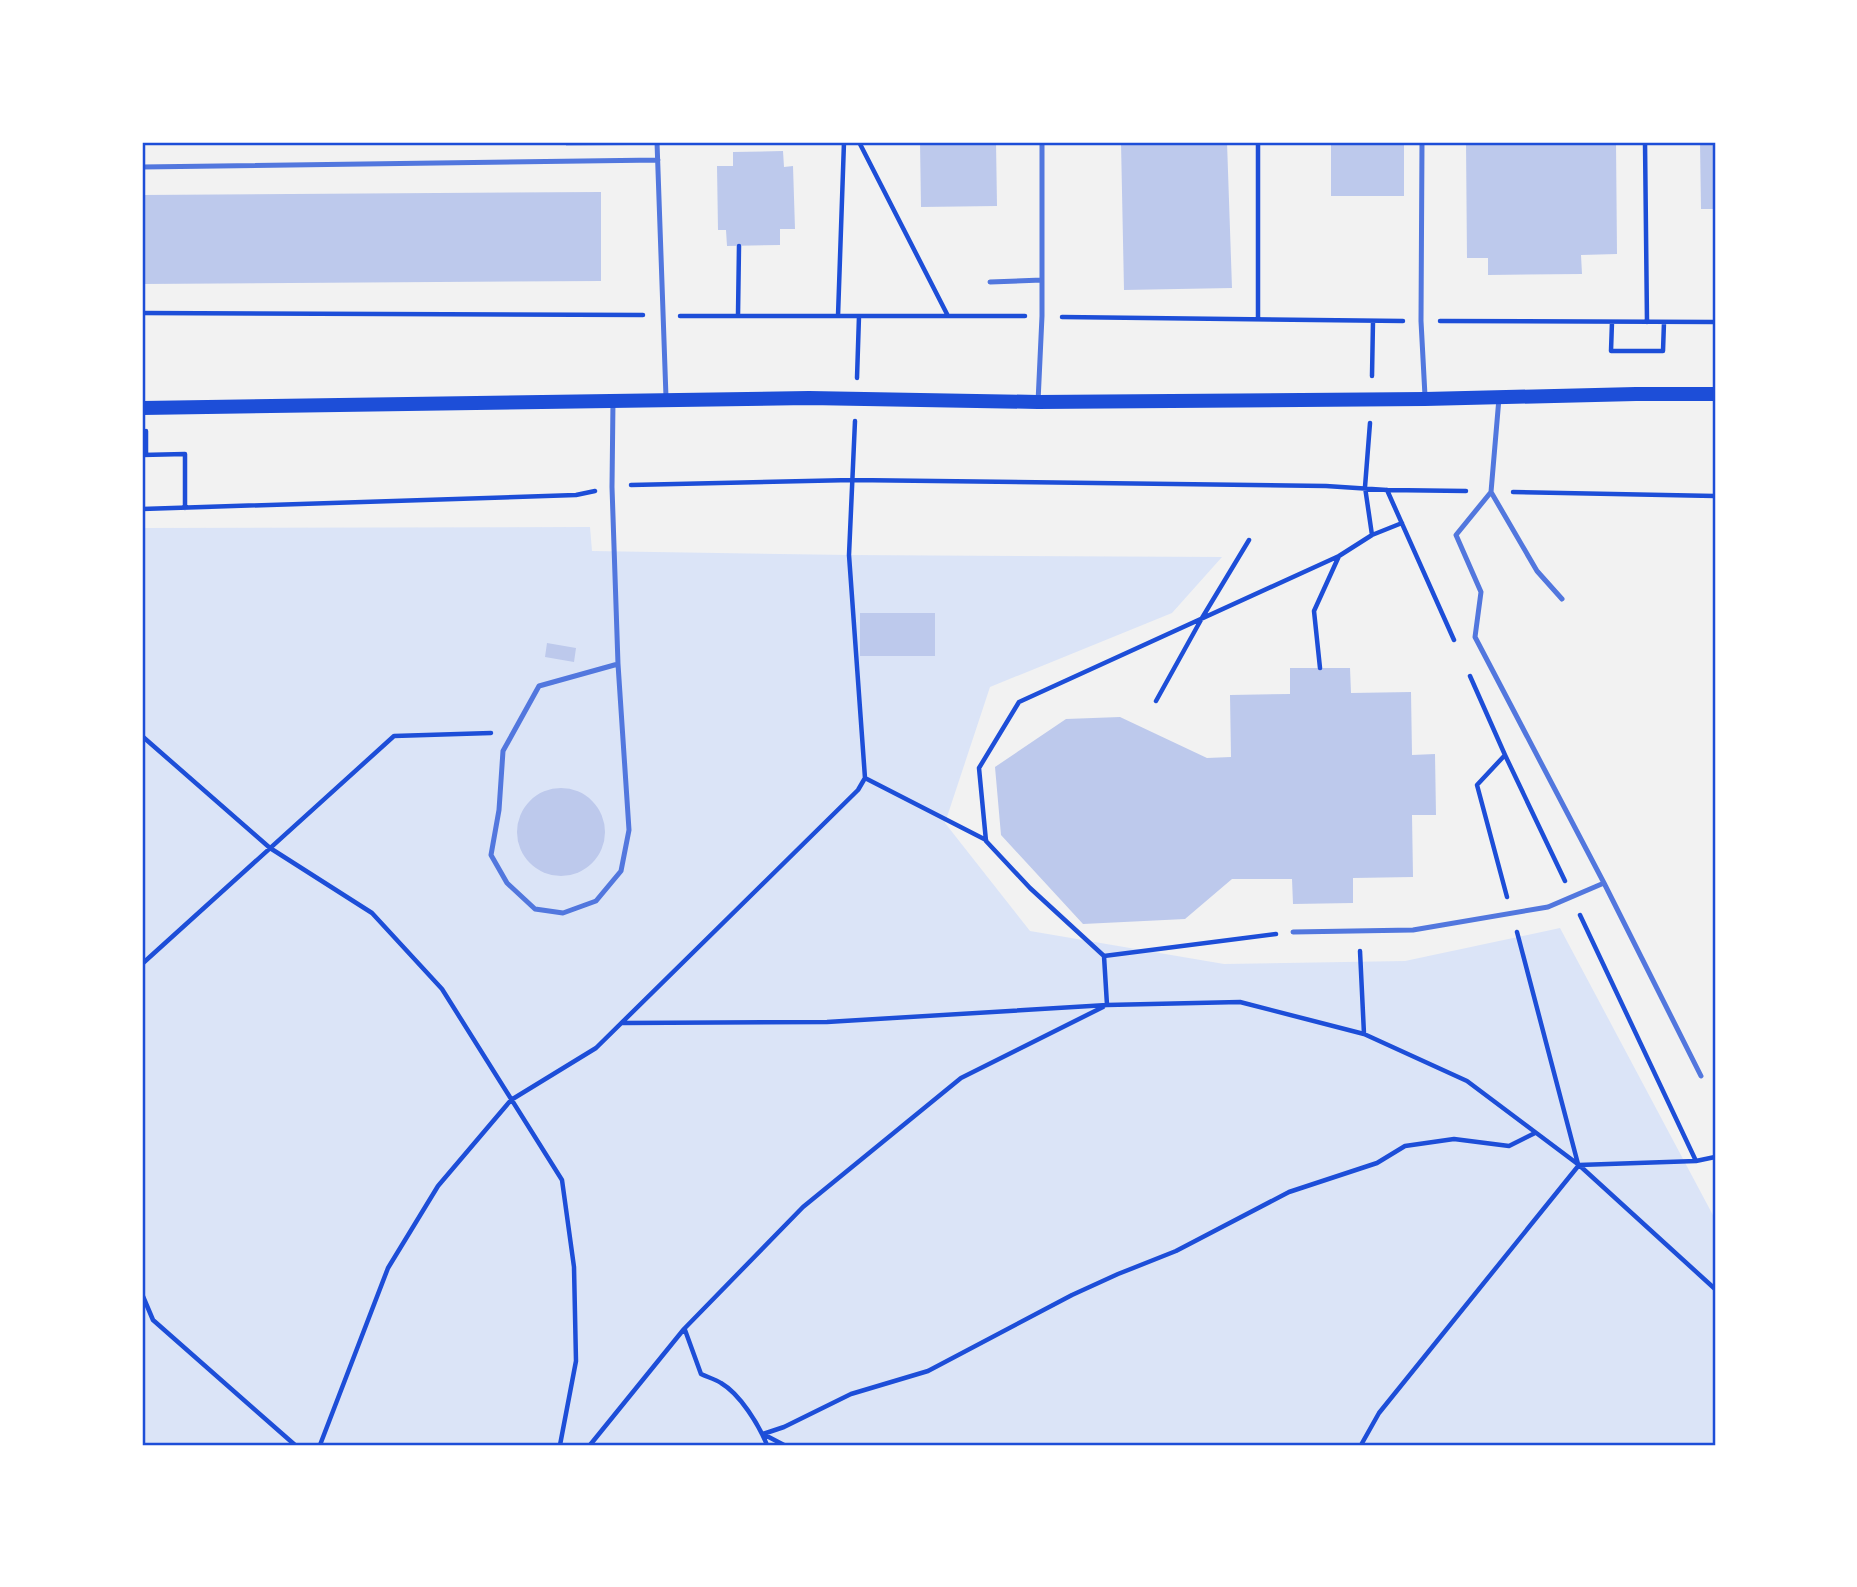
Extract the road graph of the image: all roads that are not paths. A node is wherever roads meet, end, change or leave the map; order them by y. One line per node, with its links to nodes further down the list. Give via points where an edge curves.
1 (657, 142): 4 (lane)
2 (1042, 142): 6 (lane)
3 (1422, 142): 10 (lane)
4 (658, 160): 5 (lane); 11 (lane)
5 (142, 167)
6 (1042, 280): 7 (lane); 13 (lane)
7 (990, 282)
8 (1715, 394): 9 (main road)
9 (1499, 398): 10 (main road); 15 (lane)
10 (1425, 399): 13 (main road)
11 (666, 400): 12 (main road); 13 (main road)
12 (613, 401): 14 (main road); 17 (lane)
13 (1038, 402)
14 (142, 408)
15 (1490, 492): 16 (lane, via 1537,570); 18 (lane, via 1456,535 1481,592 1475,637)
16 (1562, 599)
17 (618, 664): 17 (lane, via 629,830 621,871 596,901 563,914 535,909 507,883 491,855 503,751 539,686)
18 (1604, 883): 19 (lane, via 1548,907 1413,930); 20 (lane)
19 (1293, 932)
20 (1701, 1076)

